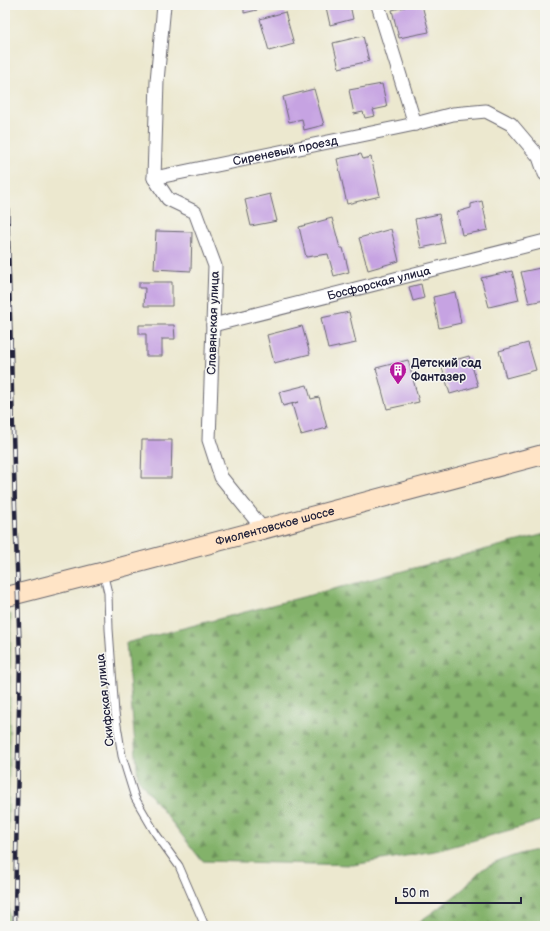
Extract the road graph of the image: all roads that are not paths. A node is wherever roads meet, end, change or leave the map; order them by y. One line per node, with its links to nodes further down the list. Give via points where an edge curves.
1 (164, 5): 5 (street, via 157,81)
2 (378, 5): 3 (street)
3 (416, 124): 4 (street, Сиреневый проезд, via 453,114 486,111 511,124 539,157); 5 (street, Сиреневый проезд)
4 (545, 174)
5 (154, 178): 7 (street, Славянская улица, via 168,199 195,212 215,266)
6 (545, 241): 7 (street, Босфорская улица)
7 (213, 325): 9 (street, Славянская улица, via 209,440 221,477)
8 (545, 454): 9 (main road, Фиолентовское шоссе)
9 (262, 530): 10 (main road, Фиолентовское шоссе)
10 (103, 572): 11 (main road, Фиолентовское шоссе); 12 (lane, Скифская улица, via 108,593 108,629 115,713 122,756 135,798 179,866)
11 (5, 597)
12 (205, 926)

